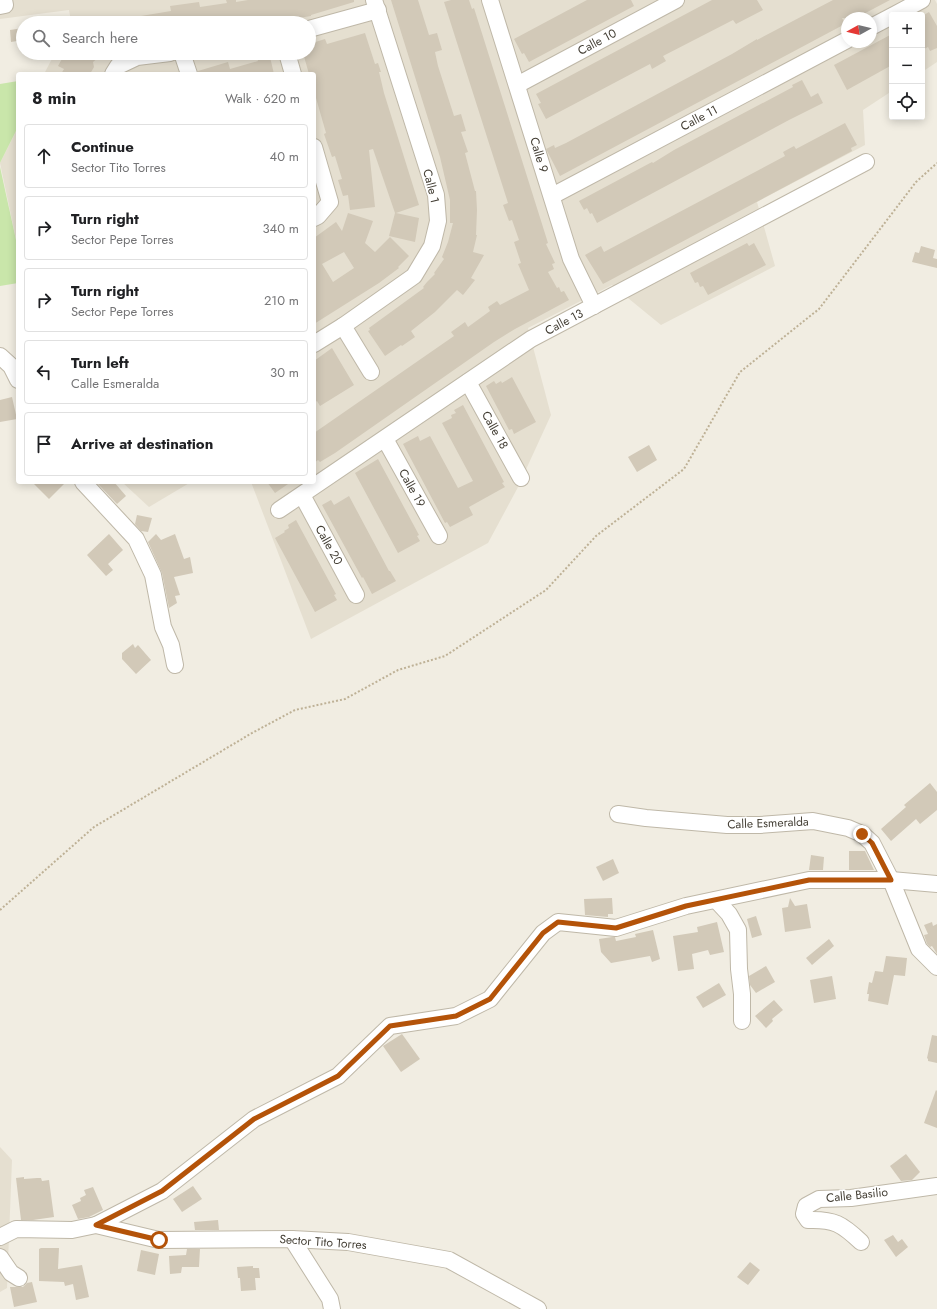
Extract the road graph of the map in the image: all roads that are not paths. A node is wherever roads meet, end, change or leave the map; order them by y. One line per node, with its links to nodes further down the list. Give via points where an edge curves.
1 (4, 0): 6 (street, via 5,5)
2 (490, 0): 18 (street, Calle 9)
3 (676, 0): 18 (street, Calle 10)
4 (922, 0): 7 (street)
5 (376, 5): 10 (street, Calle 1); 24 (street, Calle 1, via 436,195 438,221 432,246 414,276)
6 (0, 6)
7 (899, 12)
8 (889, 17): 9 (street)
9 (877, 24)
10 (316, 26)
11 (841, 43): 21 (street, Calle 11)
12 (131, 60): 15 (street, via 118,66)
13 (184, 60): 16 (street)
14 (289, 60): 17 (street)
15 (114, 72)
16 (188, 72)
17 (292, 72)
18 (517, 85): 21 (street, Calle 9)
19 (316, 153): 22 (street, via 330,202)
20 (866, 162): 23 (street, Calle 13)
21 (552, 196): 23 (street, Calle 9, via 571,259)
22 (316, 216)
23 (594, 306): 29 (street, Calle 13, via 531,340)
24 (343, 326): 25 (street); 27 (street)
25 (316, 343)
26 (0, 356): 28 (street, via 11,366)
27 (372, 372)
28 (16, 376)
29 (468, 382): 30 (street, Calle 13); 31 (street, Calle 18)
30 (384, 439): 33 (street, Calle 13); 35 (street, Calle 19)
31 (521, 478)
32 (85, 484): 37 (street, via 136,539 153,575 163,627 171,645)
33 (302, 495): 34 (street, Calle 13); 36 (street, Calle 20)
34 (279, 510)
35 (439, 536)
36 (356, 595)
37 (175, 665)
38 (618, 814): 39 (street, Calle Esmeralda, via 727,825 814,821 830,823 862,834 872,843)
39 (891, 880): 40 (street); 41 (street, via 809,880); 42 (street, Calle Esmeralda, via 919,949)
40 (937, 884)
41 (716, 900): 43 (street, via 729,914 738,930); 45 (street, via 686,906 616,928 558,922 543,933 490,999 456,1016 390,1026 338,1076 254,1119 162,1191)
42 (937, 967)
43 (742, 1021)
44 (937, 1186): 48 (street, Calle Basilio, via 851,1198 820,1199 806,1206 804,1214 808,1220 834,1222 847,1229)
45 (96, 1225): 46 (street, via 72,1230 16,1229); 47 (street, Sector Tito Torres, via 159,1240)
46 (0, 1237)
47 (292, 1238): 51 (street, via 330,1299); 52 (street, Sector Tito Torres, via 348,1242 449,1260)
48 (861, 1242)
49 (0, 1257): 50 (street, via 11,1273)
50 (19, 1278)
51 (332, 1309)
52 (538, 1309)

